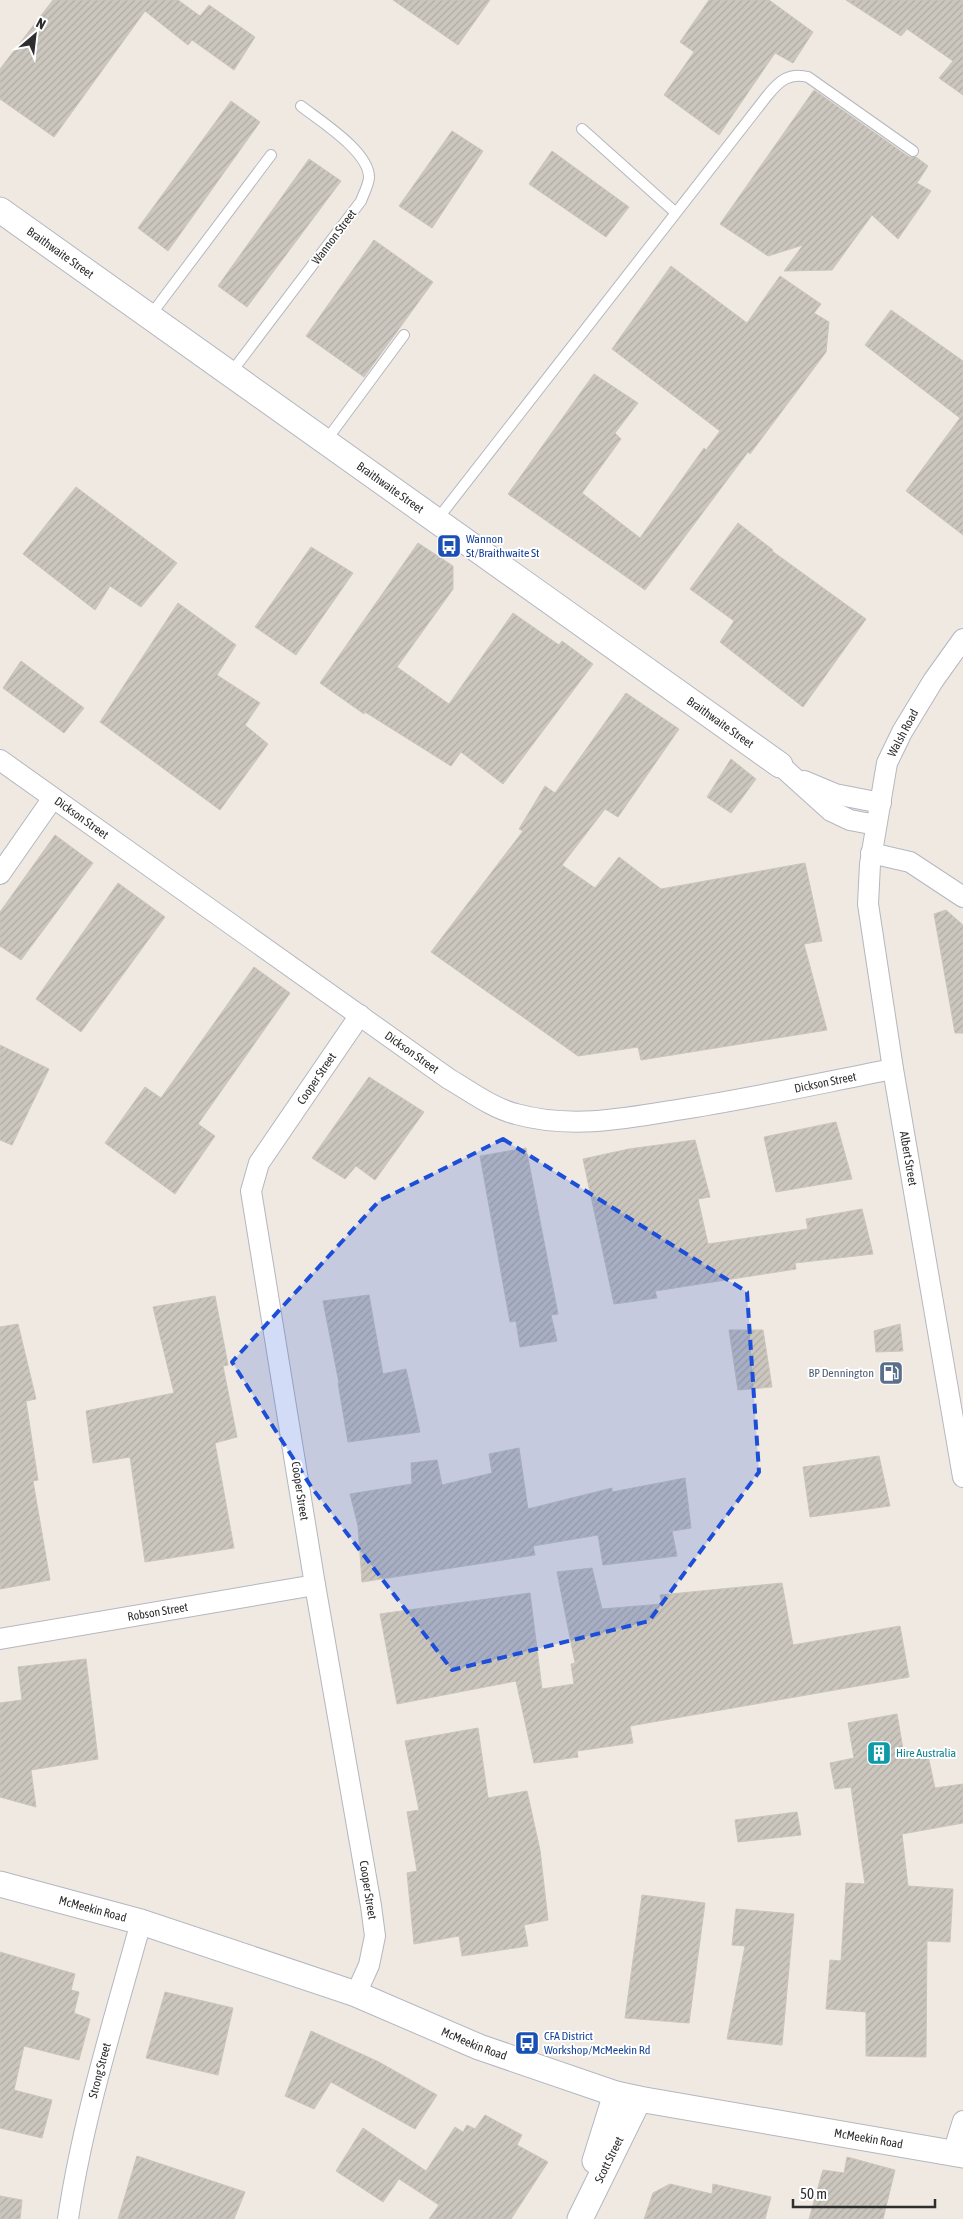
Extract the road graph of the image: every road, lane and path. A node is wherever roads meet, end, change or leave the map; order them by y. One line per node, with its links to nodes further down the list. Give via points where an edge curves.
1 (300, 106): 9 (lane, Wannon Street, via 359,153 369,177 367,188)
2 (582, 130): 6 (lane)
3 (913, 151): 6 (lane, via 808,77 798,74 787,77 767,96)
4 (271, 155): 7 (lane)
5 (0, 210): 7 (street, Braithwaite Street)
6 (676, 213): 11 (lane)
7 (150, 317): 9 (street, Braithwaite Street)
8 (404, 334): 10 (lane)
9 (230, 374): 10 (street, Braithwaite Street)
10 (325, 442): 11 (street, Braithwaite Street)
11 (436, 521): 14 (street, Braithwaite Street)
12 (963, 639): 16 (street, Walsh Road, via 902,732 888,763)
13 (0, 760): 15 (street, Dickson Street)
14 (780, 765): 16 (street, Braithwaite Street, via 810,784 835,794); 17 (street, Braithwaite Street, via 831,811 850,820)
15 (53, 798): 18 (street); 20 (street, Dickson Street)
16 (881, 803): 17 (street, Walsh Road)
17 (874, 839): 19 (street, Braithwaite Street); 21 (street, Albert Street, via 868,885 870,925)
18 (0, 874)
19 (963, 897)
20 (360, 1015): 21 (street, Dickson Street, via 449,1079 486,1101 514,1114 547,1120 598,1122 704,1106); 23 (street, Cooper Street, via 259,1164 251,1191)
21 (893, 1069): 22 (street, Albert Street)
22 (963, 1477)
23 (315, 1585): 24 (street, Robson Street); 27 (street, Cooper Street, via 375,1936 369,1965)
24 (0, 1639)
25 (0, 1884): 26 (street, McMeekin Road)
26 (141, 1922): 27 (street, McMeekin Road); 31 (street, Strong Street, via 101,2067)
27 (356, 1994): 28 (street, McMeekin Road, via 479,2047)
28 (628, 2096): 30 (street, McMeekin Road); 32 (street, Scott Street)
29 (963, 2121): 30 (street)
30 (958, 2154)
31 (68, 2219)
32 (579, 2219)

